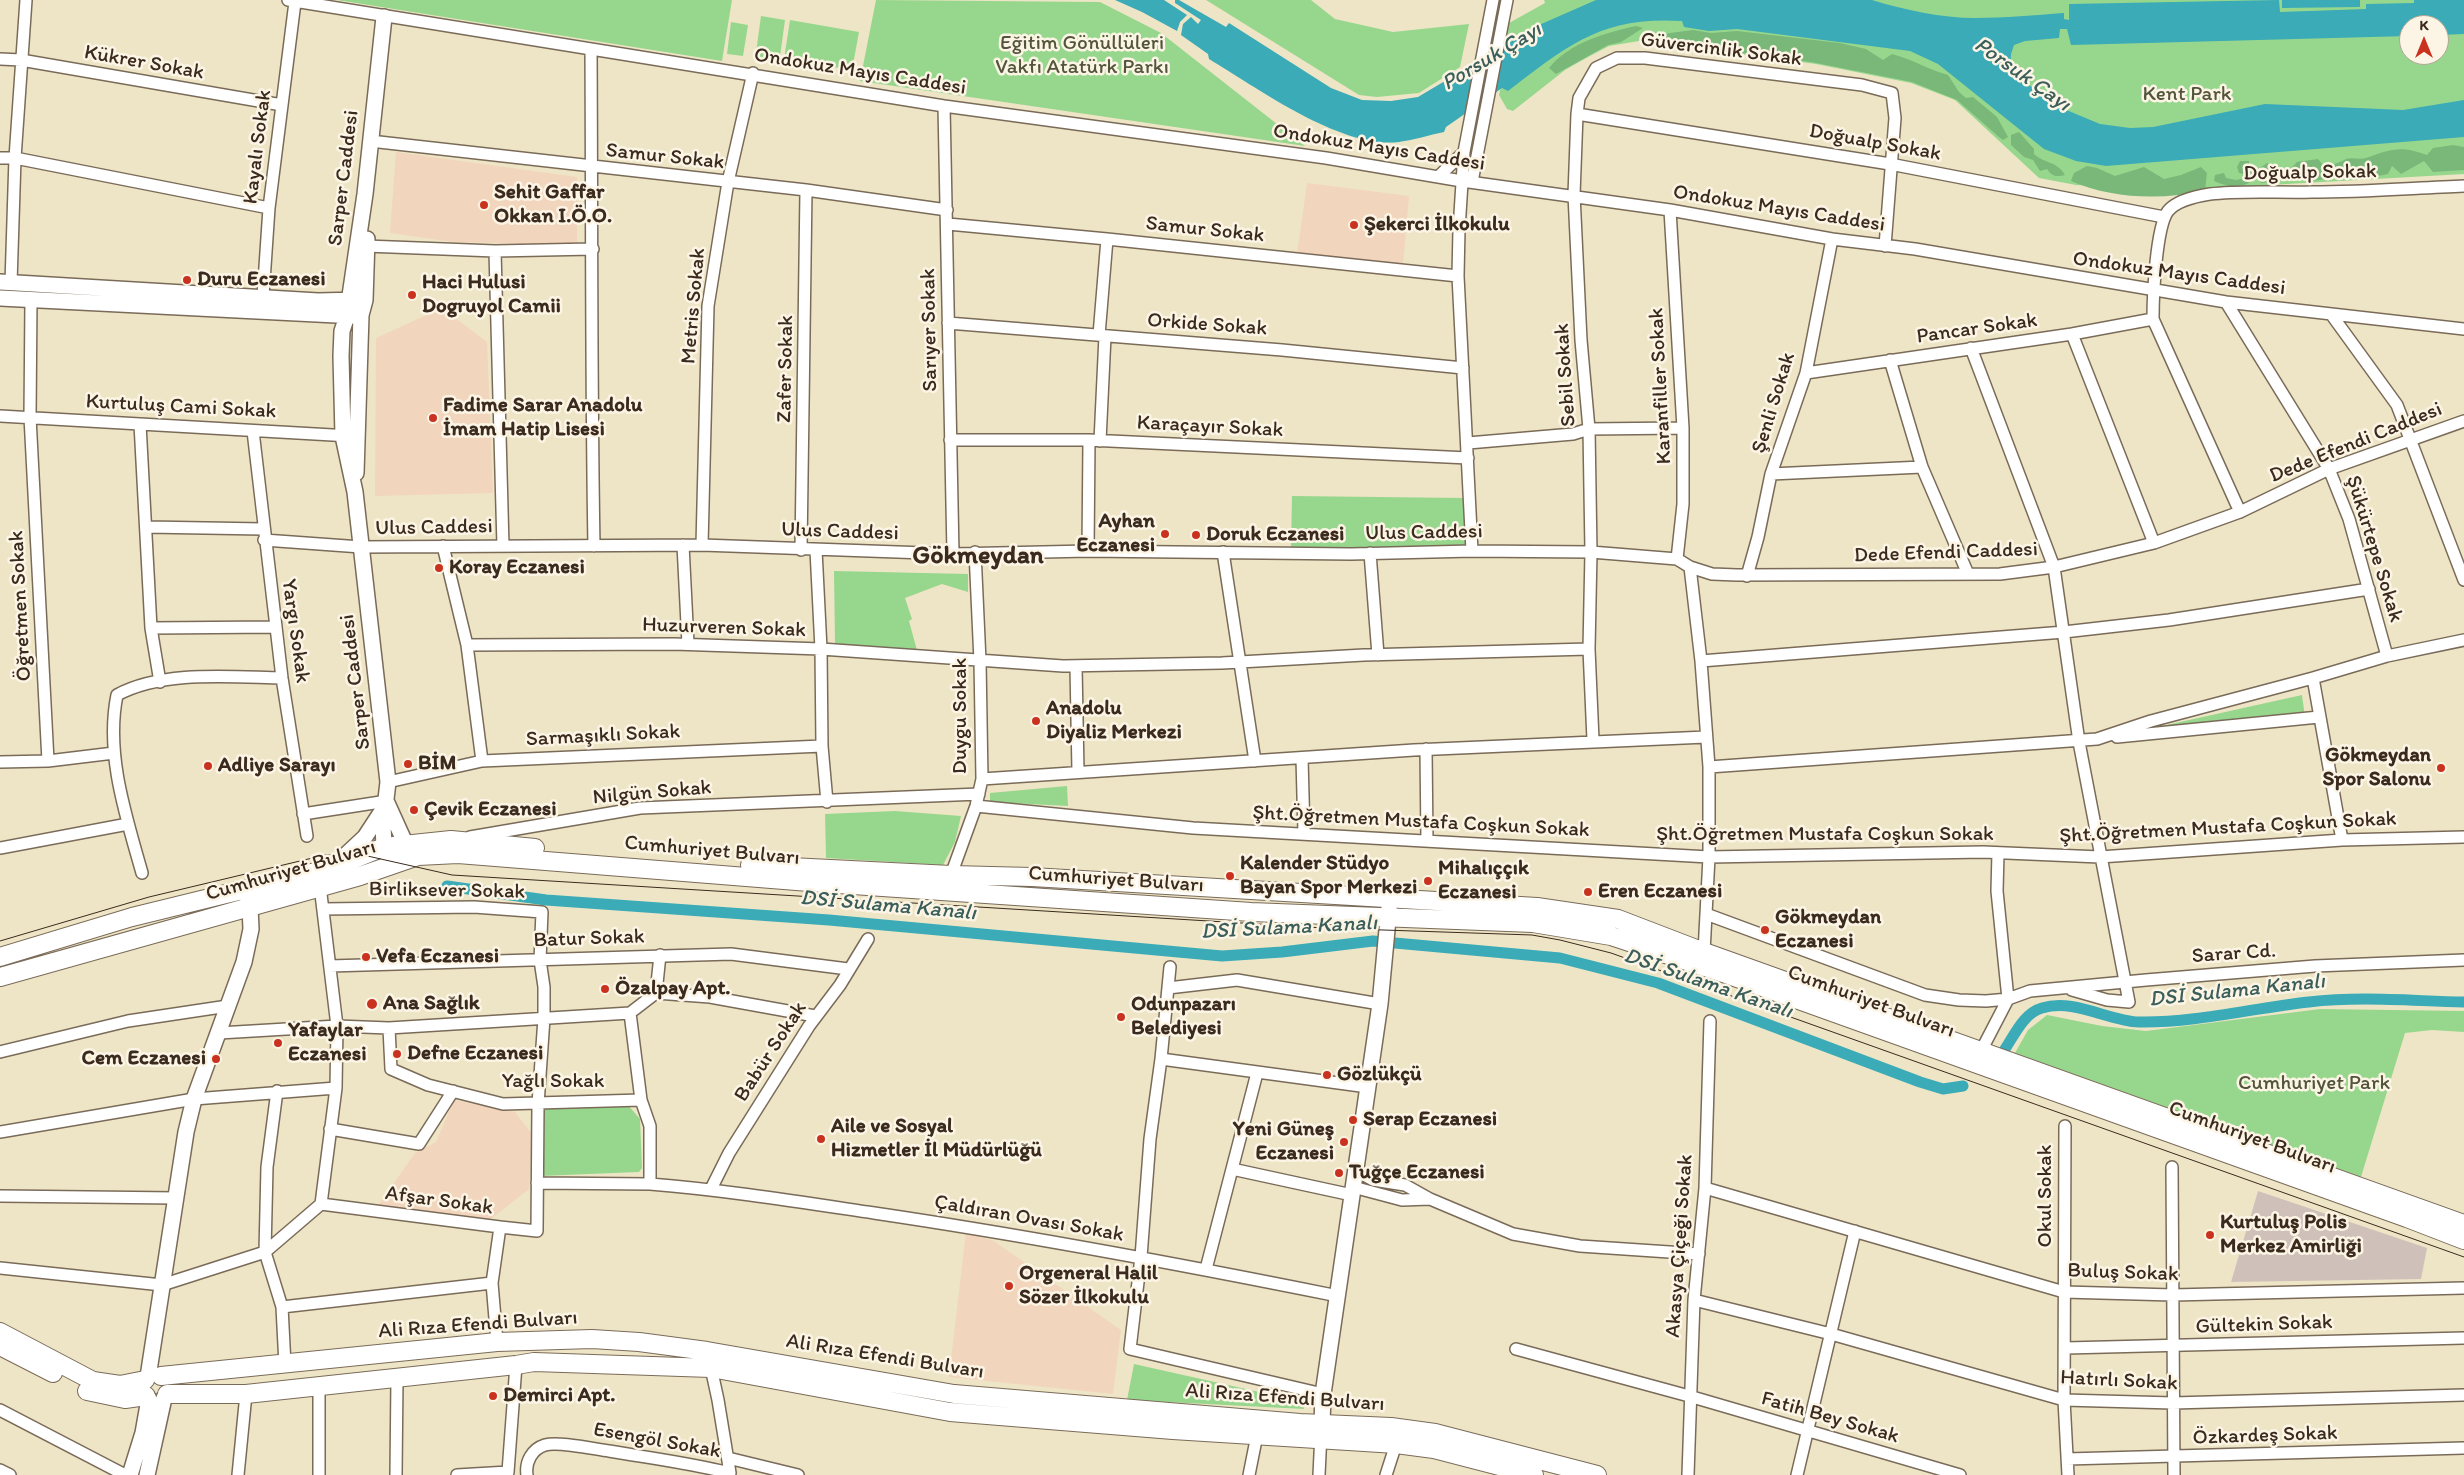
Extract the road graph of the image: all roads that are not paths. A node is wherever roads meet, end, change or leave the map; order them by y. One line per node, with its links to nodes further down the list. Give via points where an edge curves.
1 (26, 0): 8 (street)
2 (1493, 0): 14 (street)
3 (1507, 0): 21 (street, via 1482,130)
4 (292, 1): 5 (street, Ondokuz Mayıs Caddesi); 10 (street, Kayalı Sokak)
5 (388, 17): 6 (street, Ondokuz Mayıs Caddesi); 13 (main road, Sarper Caddesi); 42 (main road, Sarper Caddesi)
6 (591, 50): 9 (street, Ondokuz Mayıs Caddesi); 18 (street)
7 (0, 59): 8 (street, Kükrer Sokak)
8 (21, 60): 10 (street, Kükrer Sokak); 16 (street)
9 (753, 73): 11 (street, Ondokuz Mayıs Caddesi); 20 (street, Metris Sokak)
10 (282, 106): 25 (street, Kayalı Sokak)
11 (944, 106): 19 (street, Ondokuz Mayıs Caddesi, via 1326,158); 26 (street, Sarıyer Sokak)
12 (1577, 114): 17 (street, Doğualp Sokak); 17 (street, Güvercinlik Sokak, via 1579,98 1596,68 1617,58 1645,58 1862,86 1892,93 1895,118); 24 (street, Güvercinlik Sokak)
13 (379, 142): 18 (street, Samur Sokak); 33 (main road, Sarper Caddesi)
14 (1464, 152): 19 (street); 21 (street)
15 (0, 158): 16 (street)
16 (15, 158): 25 (street); 29 (street)
17 (1890, 164): 28 (street, Doğualp Sokak); 34 (street)
18 (592, 167): 20 (street, Samur Sokak); 35 (street)
19 (1438, 177): 21 (street, Ondokuz Mayıs Caddesi)
20 (728, 182): 23 (street, Samur Sokak); 80 (street, Metris Sokak, via 708,306)
21 (1467, 182): 24 (street, Ondokuz Mayıs Caddesi); 37 (street)
22 (2464, 186): 28 (street, Doğualp Sokak, via 2211,194 2181,202)
23 (806, 190): 26 (street, Samur Sokak); 85 (street, Zafer Sokak)
24 (1574, 195): 27 (street, Ondokuz Mayıs Caddesi); 62 (street, Sebil Sokak)
25 (269, 208): 40 (street, Kayalı Sokak)
26 (947, 210): 30 (street, Sarıyer Sokak)
27 (1670, 210): 32 (street, Ondokuz Mayıs Caddesi); 61 (street, Karanfiller Sokak)
28 (2164, 217): 39 (street)
29 (6, 223): 38 (street)
30 (948, 224): 31 (street, Samur Sokak); 49 (street, Sarıyer Sokak)
31 (1108, 238): 37 (street, Samur Sokak); 52 (street)
32 (1832, 239): 34 (street, Ondokuz Mayıs Caddesi); 56 (street, Şenli Sokak)
33 (366, 246): 36 (street); 44 (main road, Sarper Caddesi)
34 (1885, 246): 39 (street, Ondokuz Mayıs Caddesi)
35 (593, 248): 36 (street); 83 (street)
36 (495, 251): 82 (street)
37 (1458, 276): 55 (street)
38 (6, 282): 40 (main road)
39 (2153, 290): 45 (street, Ondokuz Mayıs Caddesi); 48 (street)
40 (263, 296): 42 (main road)
41 (0, 298): 43 (main road)
42 (349, 299): 44 (main road); 47 (main road, Sarper Caddesi)
43 (31, 300): 47 (main road); 58 (street, Öğretmen Sokak)
44 (365, 300): 47 (main road, Sarper Caddesi)
45 (2226, 302): 46 (street, Ondokuz Mayıs Caddesi); 72 (street, Şükürtepe Sokak)
46 (2331, 314): 50 (street, Ondokuz Mayıs Caddesi); 66 (street, via 2397,405)
47 (354, 316): 64 (main road, Sarper Caddesi, via 342,331); 65 (main road, Sarper Caddesi)
48 (2153, 319): 51 (street, Pancar Sokak); 75 (street)
49 (948, 324): 52 (street, Orkide Sokak); 67 (street, Sarıyer Sokak)
50 (2464, 329)
51 (2072, 334): 53 (street, Pancar Sokak); 78 (street)
52 (1102, 336): 55 (street, Orkide Sokak); 68 (street)
53 (1971, 348): 54 (street, Pancar Sokak); 96 (street)
54 (1890, 360): 56 (street, Pancar Sokak); 71 (street)
55 (1463, 368): 69 (street)
56 (1806, 373): 73 (street, Şenli Sokak)
57 (0, 416): 58 (street, Kurtuluş Cami Sokak)
58 (30, 417): 60 (street, Kurtuluş Cami Sokak); 128 (street, Öğretmen Sokak)
59 (2464, 421): 66 (street, Dede Efendi Caddesi)
60 (140, 424): 63 (street, Kurtuluş Cami Sokak); 76 (street)
61 (1683, 428): 62 (street); 94 (street, Karanfiller Sokak, via 1683,504)
62 (1588, 429): 69 (street, via 1573,434); 91 (street, Sebil Sokak)
63 (252, 431): 64 (street, Kurtuluş Cami Sokak); 77 (street, Yargı Sokak)
64 (343, 436): 65 (street, Kurtuluş Cami Sokak); 74 (main road, Sarper Caddesi)
65 (359, 436): 74 (main road, Sarper Caddesi)
66 (2412, 438): 72 (street, Dede Efendi Caddesi); 99 (street)
67 (950, 440): 68 (street, Karaçayır Sokak); 93 (street, Sarıyer Sokak)
68 (1095, 440): 70 (street, Karaçayır Sokak); 87 (street)
69 (1468, 443): 70 (street)
70 (1468, 458): 88 (street)
71 (1922, 467): 73 (street); 97 (street)
72 (2329, 469): 75 (street, Dede Efendi Caddesi); 100 (street, Şükürtepe Sokak, via 2350,519)
73 (1771, 474): 98 (street, Şenli Sokak)
74 (355, 492): 84 (main road, Sarper Caddesi)
75 (2240, 512): 78 (street, Dede Efendi Caddesi)
76 (147, 527): 77 (street, Ulus Caddesi); 102 (street)
77 (263, 534): 84 (street, Ulus Caddesi); 101 (street, Yargı Sokak)
78 (2154, 543): 96 (street, Dede Efendi Caddesi)
79 (683, 545): 80 (street, Ulus Caddesi); 83 (street, Ulus Caddesi); 105 (street)
80 (702, 545): 85 (street, Ulus Caddesi)
81 (443, 546): 82 (street, Ulus Caddesi); 84 (street, Ulus Caddesi); 106 (street)
82 (503, 546): 83 (street, Ulus Caddesi)
83 (594, 546)
84 (361, 547): 134 (main road, Sarper Caddesi)
85 (801, 550): 86 (street, Ulus Caddesi)
86 (816, 550): 93 (street, Ulus Caddesi); 107 (street)
87 (1088, 551): 89 (street, Ulus Caddesi); 90 (street, Ulus Caddesi)
88 (1472, 551): 91 (street, Ulus Caddesi); 92 (street, Ulus Caddesi)
89 (975, 552): 93 (street, Ulus Caddesi); 111 (street, Duygu Sokak)
90 (1223, 552): 92 (street, Ulus Caddesi); 112 (street)
91 (1591, 552): 94 (street, Ulus Caddesi); 108 (street, Sebil Sokak)
92 (1370, 553): 109 (street)
93 (953, 554)
94 (1677, 559): 95 (street, Dede Efendi Caddesi)
95 (1690, 567): 98 (street, Dede Efendi Caddesi, via 1712,574); 113 (street)
96 (2054, 567): 97 (street, Dede Efendi Caddesi, via 2000,574); 103 (street)
97 (1968, 574): 98 (street, Dede Efendi Caddesi)
98 (1747, 576)
99 (2464, 580)
100 (2369, 588): 103 (street, via 2169,620); 110 (street, Şükürtepe Sokak)
101 (276, 627): 102 (street); 115 (street, Yargı Sokak)
102 (151, 628): 117 (street)
103 (2064, 632): 113 (street); 122 (street)
104 (2464, 640): 110 (street)
105 (688, 644): 106 (street, Huzurveren Sokak); 107 (street, Huzurveren Sokak)
106 (467, 645): 129 (street)
107 (821, 649): 111 (street, Huzurveren Sokak); 123 (street)
108 (1589, 649): 109 (street, Huzurveren Sokak); 121 (street, Sebil Sokak)
109 (1378, 655): 112 (street, Huzurveren Sokak)
110 (2387, 656): 116 (street)
111 (980, 662): 114 (street, Huzurveren Sokak); 133 (street, Duygu Sokak)
112 (1240, 662): 114 (street, Huzurveren Sokak); 127 (street)
113 (1701, 662): 119 (street)
114 (1076, 666): 132 (street)
115 (282, 678): 117 (street, via 193,677); 138 (street, Yargı Sokak)
116 (2313, 678): 118 (street); 120 (street, via 2151,721)
117 (160, 682): 125 (street, via 133,686 117,694 112,720)
118 (2319, 717): 120 (street); 145 (street)
119 (1706, 737): 121 (street); 131 (street)
120 (2097, 739): 122 (street)
121 (1593, 740): 124 (street)
122 (2079, 742): 131 (street); 151 (street)
123 (822, 746): 129 (street, Sarmaşıklı Sokak); 137 (street)
124 (1426, 749): 126 (street); 144 (street)
125 (114, 753): 128 (street); 139 (street)
126 (1302, 758): 127 (street); 140 (street)
127 (1255, 760): 132 (street)
128 (48, 761): 130 (street)
129 (482, 761): 134 (street, Sarmaşıklı Sokak)
130 (0, 762)
131 (1709, 767): 150 (street)
132 (1078, 772): 133 (street)
133 (982, 779): 135 (street, Duygu Sokak)
134 (388, 782): 136 (main road, Sarper Caddesi)
135 (978, 800): 137 (street, Şht.Öğretmen Mustafa Coşkun Sokak); 140 (street, Şht.Öğretmen Mustafa Coşkun Sokak, via 1193,828); 154 (street, Duygu Sokak)
136 (387, 802): 138 (street); 146 (main road, Sarper Caddesi); 149 (main road); 152 (main road, via 365,837)
137 (827, 802): 143 (street, Nilgün Sokak, via 640,808)
138 (304, 814): 141 (street, Yargı Sokak)
139 (128, 824): 147 (street); 153 (street)
140 (1304, 833): 144 (street, Şht.Öğretmen Mustafa Coşkun Sokak)
141 (307, 836)
142 (2464, 837): 145 (street, Şht.Öğretmen Mustafa Coşkun Sokak)
143 (451, 840): 149 (main road, Cumhuriyet Bulvarı); 154 (main road, Cumhuriyet Bulvarı, via 684,862)
144 (1428, 840): 150 (street, Şht.Öğretmen Mustafa Coşkun Sokak)
145 (2342, 840): 151 (street, Şht.Öğretmen Mustafa Coşkun Sokak)
146 (384, 847): 149 (main road, Cumhuriyet Bulvarı); 152 (main road, Cumhuriyet Bulvarı)
147 (0, 848)
148 (1998, 853): 150 (street, Şht.Öğretmen Mustafa Coşkun Sokak); 151 (street, Şht.Öğretmen Mustafa Coşkun Sokak); 176 (street, via 1997,890)
149 (400, 857): 155 (main road, Cumhuriyet Bulvarı); 161 (main road, Cumhuriyet Bulvarı, via 458,854 1251,912)
150 (1709, 857): 160 (street)
151 (2100, 857): 172 (street)
152 (332, 868): 156 (main road, Cumhuriyet Bulvarı)
153 (142, 874)
154 (951, 875): 157 (main road, Cumhuriyet Bulvarı, via 1032,876)
155 (320, 886): 158 (main road, Cumhuriyet Bulvarı); 159 (street)
156 (245, 888): 158 (main road); 164 (main road, Cumhuriyet Bulvarı)
157 (1390, 898): 161 (main road); 163 (main road, Cumhuriyet Bulvarı, via 1538,906 1618,919)
158 (250, 907): 171 (main road, Cumhuriyet Bulvarı); 178 (main road, via 251,930 244,962)
159 (324, 909): 166 (street, Birliksever Sokak, via 474,907 542,912); 168 (street)
160 (1706, 914): 163 (street); 176 (street, Sarar Cd., via 1925,995 1959,1000)
161 (1389, 916): 177 (main road); 215 (main road, Cumhuriyet Bulvarı, via 1533,923 1611,936 1738,978)
162 (868, 939): 170 (street, Babür Sokak)
163 (1704, 952): 186 (main road, Cumhuriyet Bulvarı)
164 (0, 956)
165 (660, 956): 166 (street, Batur Sokak); 170 (street, Batur Sokak, via 732,954); 175 (street)
166 (540, 960): 168 (street, Batur Sokak); 181 (street, Birliksever Sokak)
167 (2464, 960): 172 (street, Sarar Cd., via 2324,966)
168 (330, 966): 183 (street)
169 (1170, 967): 173 (street)
170 (848, 969): 180 (street, Babür Sokak, via 840,985)
171 (0, 977)
172 (2125, 982): 174 (street, Sarar Cd.); 174 (street, via 2128,1002)
173 (1168, 988): 177 (street, via 1237,980); 188 (street)
174 (2062, 988): 176 (street, Sarar Cd., via 2030,991)
175 (656, 993): 179 (street); 180 (street, via 710,997)
176 (2008, 999): 186 (street)
177 (1380, 1004): 190 (main road)
178 (228, 1006): 185 (main road); 187 (street, via 128,1021)
179 (630, 1013): 181 (street); 195 (street)
180 (815, 1016): 206 (street, Babür Sokak, via 729,1153)
181 (544, 1018): 184 (street); 196 (street, Birliksever Sokak)
182 (1710, 1021): 205 (street, Akasya Çiçeği Sokak)
183 (337, 1026): 184 (street); 185 (street); 191 (street)
184 (389, 1028): 193 (street, Yağlı Sokak, via 391,1068 428,1085)
185 (219, 1032): 194 (main road)
186 (1981, 1051): 212 (main road, Cumhuriyet Bulvarı)
187 (0, 1052)
188 (1161, 1059): 189 (street); 218 (street, via 1150,1139)
189 (1257, 1073): 190 (street); 201 (street)
190 (1368, 1087): 202 (main road)
191 (336, 1088): 192 (street); 198 (street)
192 (277, 1091): 194 (street); 216 (street, via 267,1167)
193 (453, 1091): 196 (street, Yağlı Sokak, via 503,1104); 198 (street, via 419,1144)
194 (194, 1098): 199 (street); 209 (main road)
195 (641, 1100): 196 (street, Yağlı Sokak); 204 (street, via 650,1126)
196 (538, 1104): 203 (street, Birliksever Sokak)
197 (2065, 1126): 224 (street, Okul Sokak)
198 (330, 1129): 211 (street)
199 (0, 1132)
200 (2172, 1167): 225 (street)
201 (1232, 1169): 207 (street); 220 (street)
202 (1355, 1170): 207 (main road); 210 (street, via 1373,1180 1405,1185)
203 (537, 1183): 204 (street, Çaldıran Ovası Sokak); 213 (street, Birliksever Sokak, via 537,1231)
204 (650, 1184): 206 (street, Çaldıran Ovası Sokak)
205 (1705, 1188): 214 (street, Buluş Sokak); 217 (street, Akasya Çiçeği Sokak)
206 (711, 1189): 218 (street, Çaldıran Ovası Sokak, via 976,1228)
207 (1352, 1191): 210 (street, via 1402,1200); 226 (main road)
208 (0, 1196): 209 (street)
209 (176, 1198): 222 (main road)
210 (1430, 1199): 217 (street, via 1513,1234 1580,1246)
211 (320, 1204): 213 (street, Afşar Sokak); 216 (street)
212 (2464, 1224)
213 (500, 1227): 221 (street, Afşar Sokak)
214 (1855, 1231): 224 (street, Buluş Sokak); 230 (street)
215 (2464, 1240)
216 (265, 1252): 222 (street); 228 (street)
217 (1699, 1254): 227 (street, Akasya Çiçeği Sokak)
218 (1141, 1257): 220 (street, Çaldıran Ovası Sokak); 244 (street, via 1130,1349)
219 (0, 1268): 222 (street)
220 (1206, 1269): 226 (street, Çaldıran Ovası Sokak)
221 (492, 1283): 228 (street); 232 (street, Afşar Sokak)
222 (162, 1285): 241 (main road, via 164,1330)
223 (2464, 1288): 225 (street, Buluş Sokak)
224 (2064, 1292): 225 (street, Buluş Sokak); 235 (street, Okul Sokak)
225 (2173, 1295): 234 (street)
226 (1338, 1296): 244 (main road)
227 (1694, 1300): 230 (street, Hatırlı Sokak); 246 (street, Akasya Çiçeği Sokak)
228 (282, 1307): 238 (street)
229 (0, 1332): 241 (main road, via 93,1381)
230 (1831, 1334): 247 (street, Hatırlı Sokak); 251 (street)
231 (2464, 1338): 234 (street, Gültekin Sokak)
232 (497, 1342): 237 (main road, Ali Rıza Efendi Bulvarı, via 592,1339 639,1342); 238 (main road, Ali Rıza Efendi Bulvarı)
233 (0, 1346): 241 (main road, via 88,1391 125,1399)
234 (2173, 1347): 235 (street, Gültekin Sokak); 248 (street)
235 (2066, 1348): 247 (street, Okul Sokak)
236 (1516, 1349): 246 (street, Fatih Bey Sokak)
237 (709, 1359): 239 (main road, Ali Rıza Efendi Bulvarı); 250 (main road, Ali Rıza Efendi Bulvarı, via 954,1394); 252 (main road, Ali Rıza Efendi Bulvarı, via 950,1412); 255 (street, Esengöl Sokak)
238 (285, 1365): 241 (main road, Ali Rıza Efendi Bulvarı)
239 (516, 1365): 240 (main road, Ali Rıza Efendi Bulvarı); 268 (street, via 508,1472)
240 (397, 1378): 242 (main road, Ali Rıza Efendi Bulvarı); 267 (street)
241 (155, 1387): 243 (main road, Ali Rıza Efendi Bulvarı); 263 (main road); 264 (main road)
242 (319, 1387): 243 (main road, Ali Rıza Efendi Bulvarı); 266 (street)
243 (246, 1394): 265 (street)
244 (1323, 1394): 250 (main road)
245 (2464, 1395): 248 (street, Hatırlı Sokak)
246 (1689, 1396): 251 (street, Fatih Bey Sokak); 275 (street, Akasya Çiçeği Sokak)
247 (2064, 1400): 248 (street, Hatırlı Sokak); 257 (street, Okul Sokak)
248 (2173, 1403): 256 (street)
249 (0, 1410): 262 (street)
250 (1321, 1431): 252 (main road, Ali Rıza Efendi Bulvarı); 253 (main road, Ali Rıza Efendi Bulvarı); 271 (street); 274 (main road, Ali Rıza Efendi Bulvarı, via 1391,1427 1435,1432)
251 (1808, 1431): 276 (street); 277 (street, Fatih Bey Sokak)
252 (1257, 1436): 270 (street)
253 (1396, 1444): 272 (street); 273 (main road, Ali Rıza Efendi Bulvarı, via 1434,1449)
254 (2464, 1448): 256 (street, Özkardeş Sokak)
255 (728, 1458): 260 (street, Esengöl Sokak); 269 (street)
256 (2174, 1458): 257 (street, Özkardeş Sokak); 279 (street)
257 (2067, 1459): 278 (street, Okul Sokak)
258 (0, 1470): 261 (street)
259 (526, 1472): 260 (street, Esengöl Sokak, via 531,1454 545,1445 553,1445 578,1446 707,1467)
260 (731, 1474)
261 (10, 1475)
262 (125, 1475)
263 (130, 1475)
264 (147, 1475)
265 (238, 1475)
266 (319, 1475)
267 (396, 1475)
268 (457, 1475)
269 (798, 1475)
270 (1249, 1475)
271 (1319, 1475)
272 (1386, 1475)
273 (1534, 1475)
274 (1597, 1475)
275 (1688, 1475)
276 (1797, 1475)
277 (1960, 1475)
278 (2068, 1475)
279 (2174, 1475)

